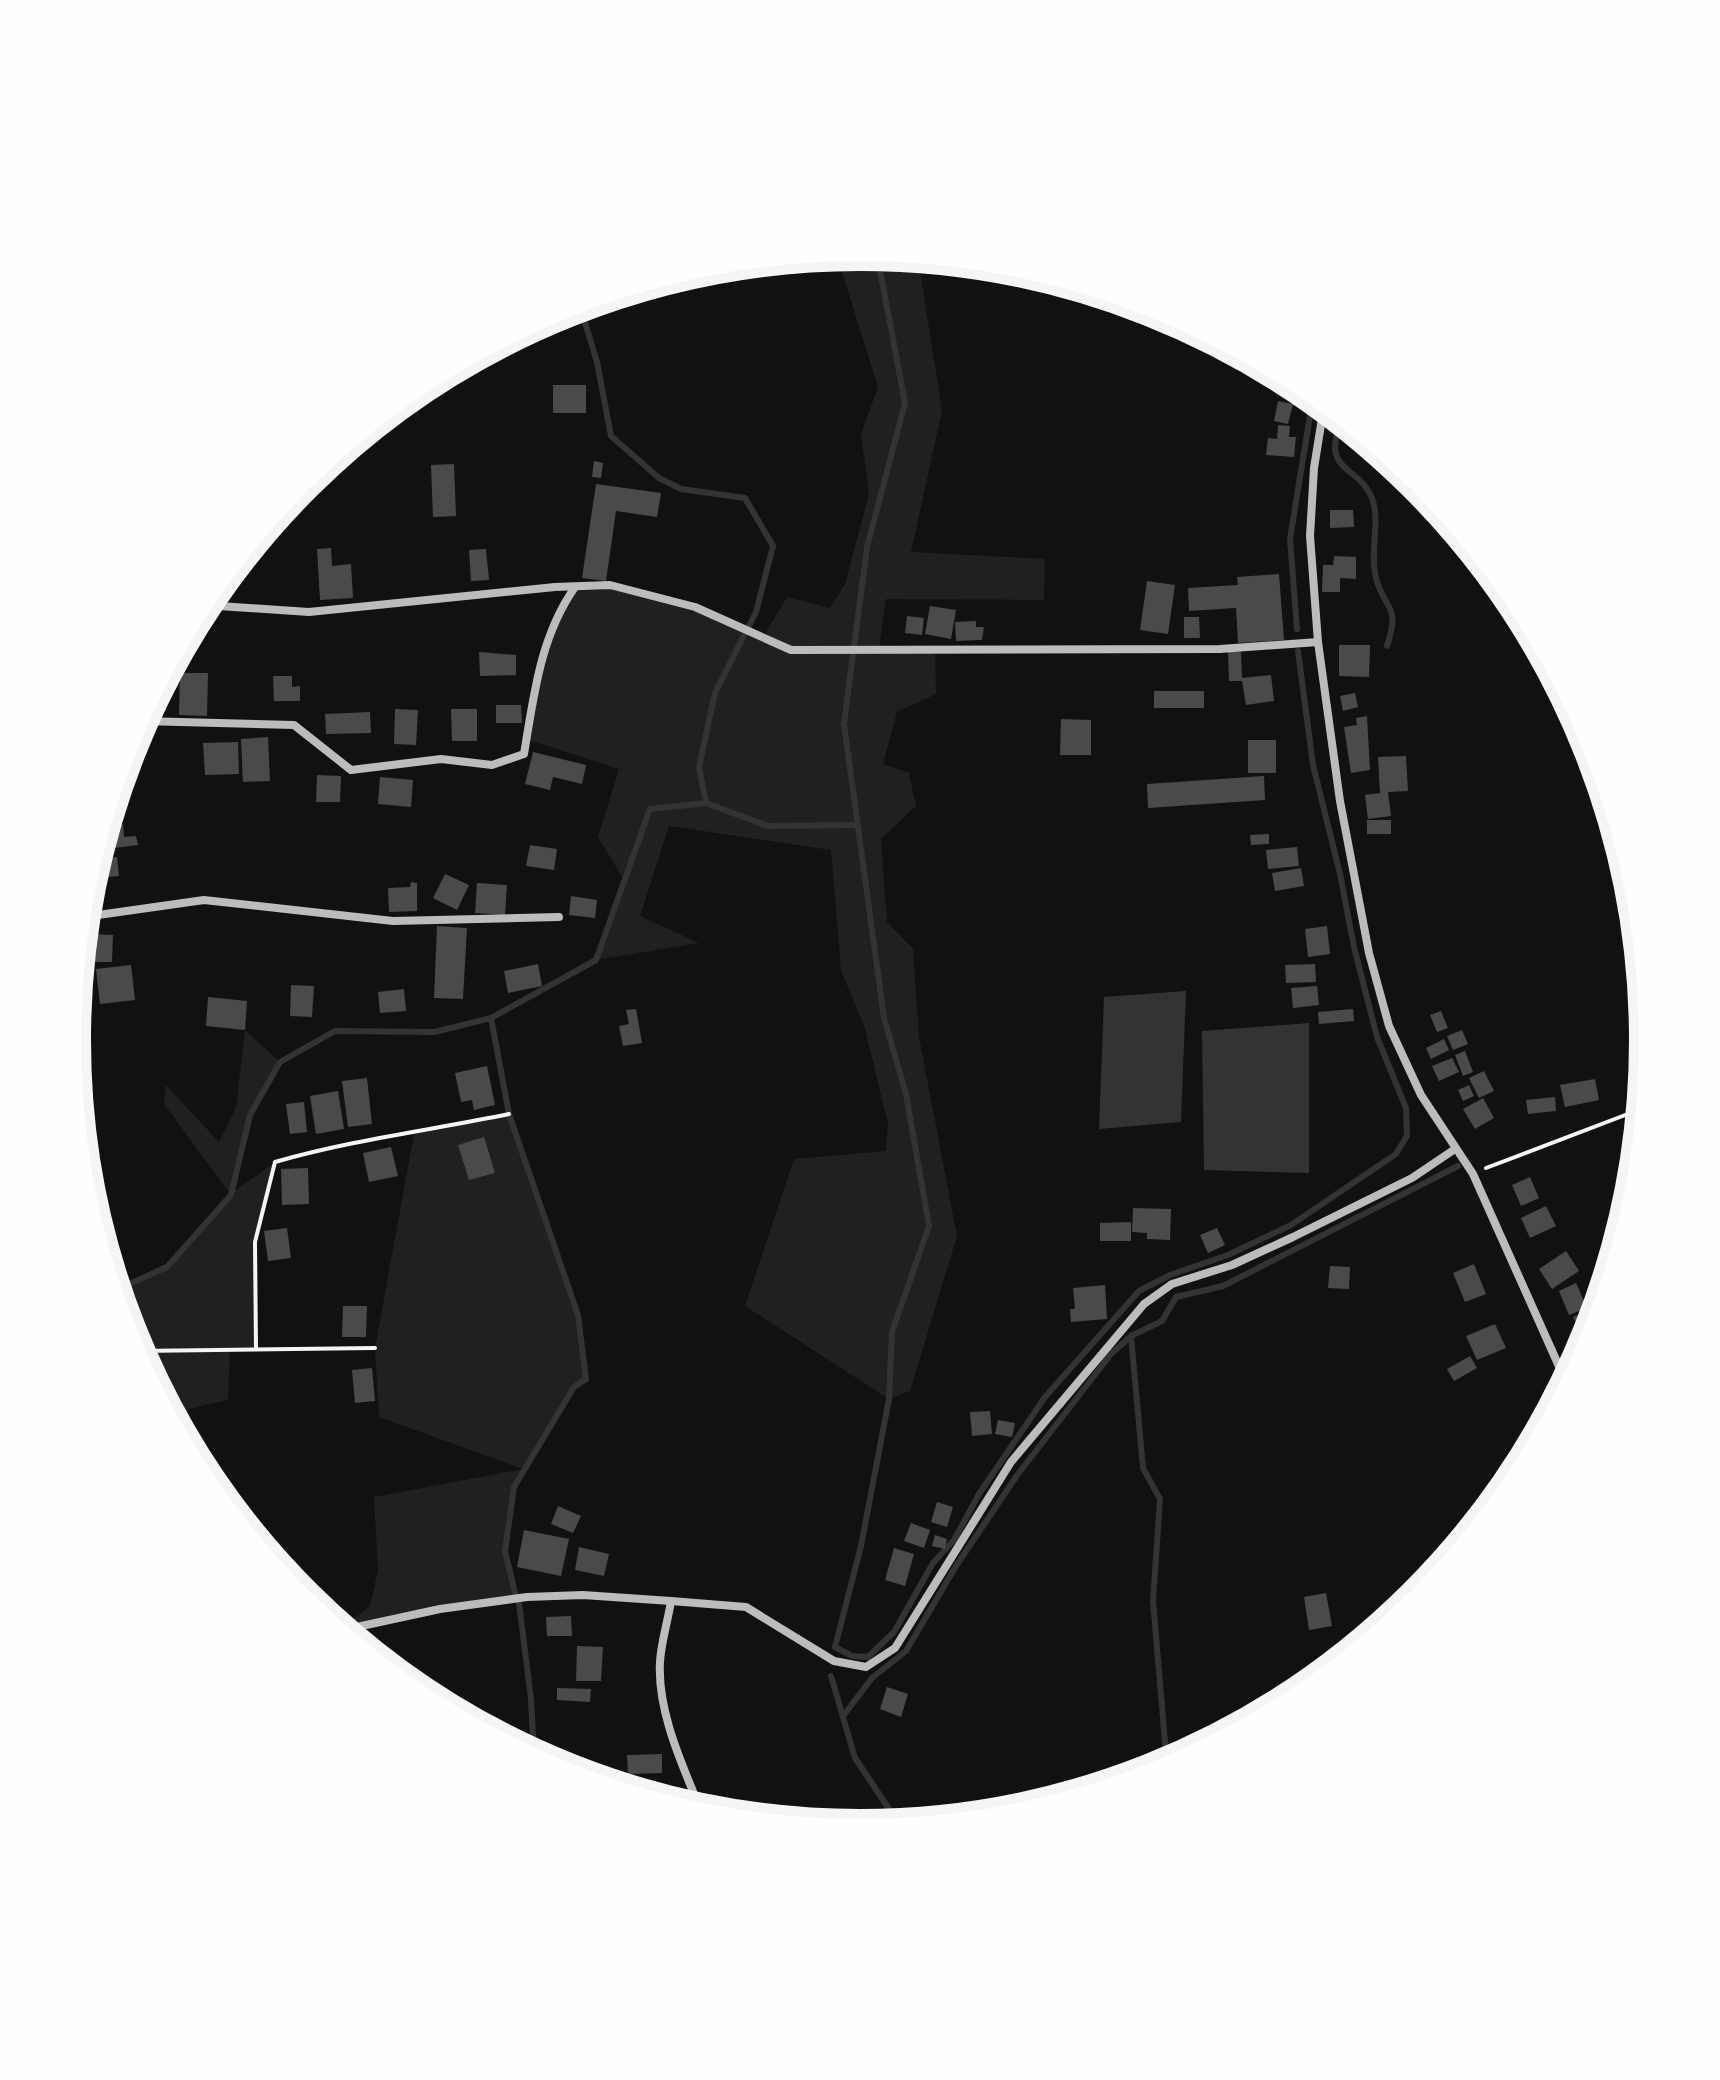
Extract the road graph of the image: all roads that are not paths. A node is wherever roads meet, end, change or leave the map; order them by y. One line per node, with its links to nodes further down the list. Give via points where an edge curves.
1 (1322, 419): 4 (street, via 1310,536)
2 (575, 587): 3 (street, via 309,612); 4 (street, via 610,585 695,607 791,650 1220,649); 5 (street, via 543,650 524,754 492,765 441,759 351,770 294,725)
3 (219, 606)
4 (1318, 642): 8 (street, via 1340,801 1369,953 1389,1026 1421,1095)
5 (155, 721)
6 (97, 915): 7 (street, via 204,900 393,921)
7 (559, 917)
8 (1455, 1149): 9 (street, via 1473,1174); 10 (street, via 1412,1178 1333,1218 1232,1265 1172,1284 1144,1304 1011,1462 895,1648 866,1667 834,1661 746,1607)
9 (1560, 1369)
10 (671, 1601): 11 (street, via 527,1597); 12 (street, via 660,1663 664,1697)
11 (356, 1627)
12 (695, 1796)

